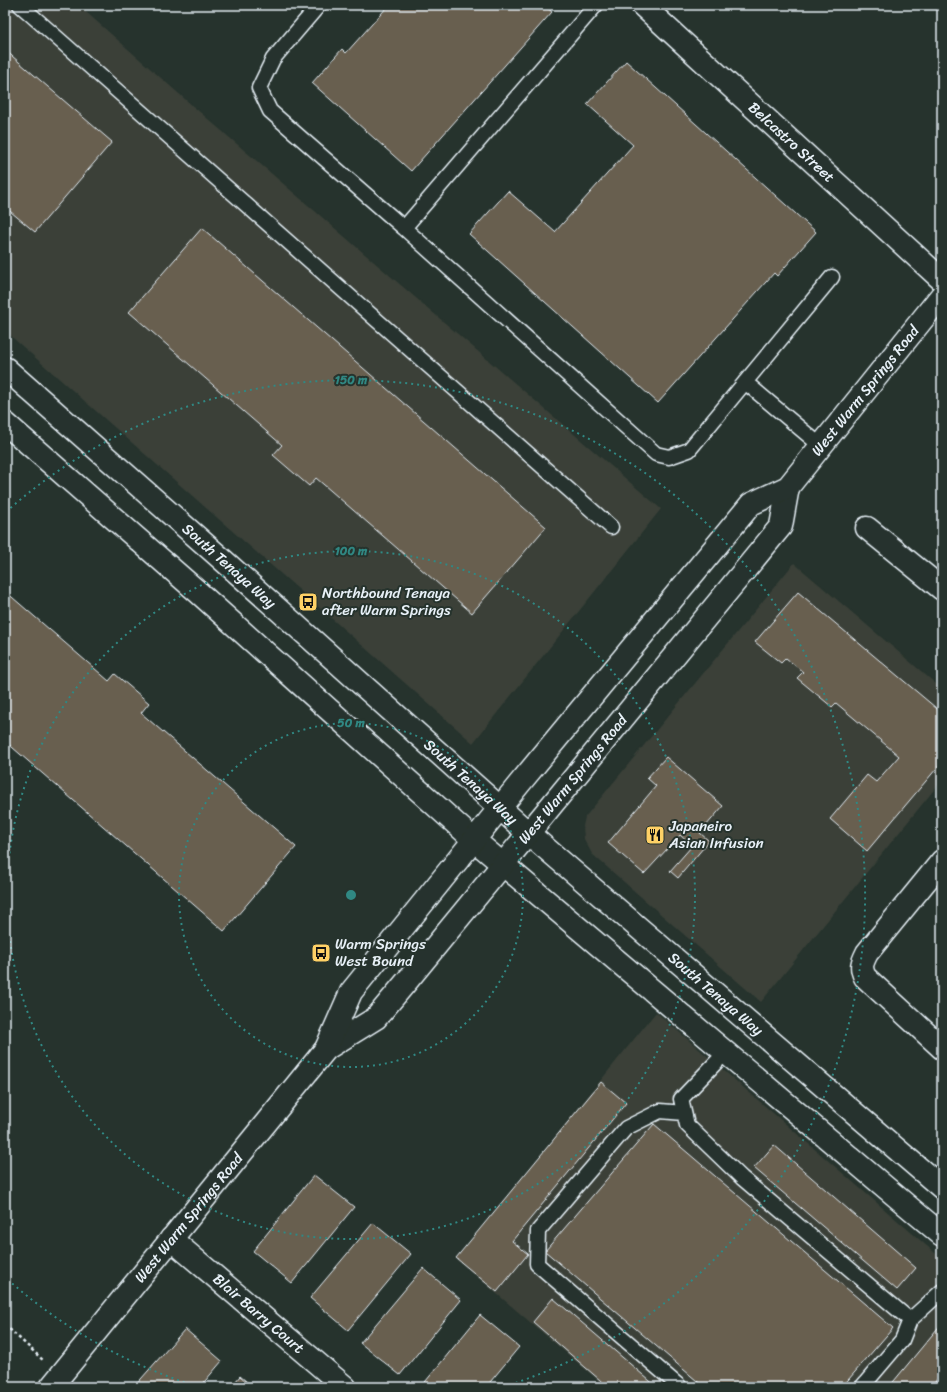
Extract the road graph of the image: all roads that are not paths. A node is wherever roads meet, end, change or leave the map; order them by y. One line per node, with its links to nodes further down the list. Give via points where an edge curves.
1 (20, 5): 14 (lane)
2 (319, 5): 5 (lane, via 272,59 259,88 270,112)
3 (596, 5): 5 (lane)
4 (642, 5): 7 (street, Belcastro Street)
5 (404, 228): 10 (lane, via 656,454 669,457 689,450)
6 (832, 277): 10 (lane)
7 (942, 280)
8 (942, 294): 12 (street, West Warm Springs Road)
9 (5, 368): 17 (street, South Tenaya Way)
10 (746, 382): 12 (lane)
11 (5, 423): 19 (street)
12 (821, 446): 13 (street, West Warm Springs Road)
13 (788, 487): 17 (street, West Warm Springs Road, via 751,504); 18 (street, West Warm Springs Road, via 781,526)
14 (611, 527)
15 (867, 528): 16 (street)
16 (942, 589)
17 (500, 808): 18 (street, South Tenaya Way); 19 (street, West Warm Springs Road)
18 (528, 833): 21 (street, West Warm Springs Road); 26 (street, South Tenaya Way)
19 (474, 840): 21 (street); 23 (street, West Warm Springs Road, via 351,992)
20 (942, 861): 22 (street, via 867,954 861,970 864,977)
21 (503, 864): 23 (street, West Warm Springs Road, via 376,1018); 24 (street)
22 (942, 1048)
23 (326, 1049): 28 (street, West Warm Springs Road)
24 (726, 1052): 25 (lane, via 681,1098); 27 (street)
25 (684, 1113): 30 (lane, via 687,1125 742,1178); 33 (lane, via 660,1111 626,1128 538,1231 537,1264)
26 (942, 1188)
27 (942, 1235)
28 (171, 1239): 31 (street, West Warm Springs Road); 32 (street, Blair Barry Court)
29 (942, 1291): 30 (lane)
30 (910, 1320): 34 (lane, via 902,1340)
31 (56, 1382)
32 (345, 1387)
33 (680, 1387)
34 (862, 1387)

